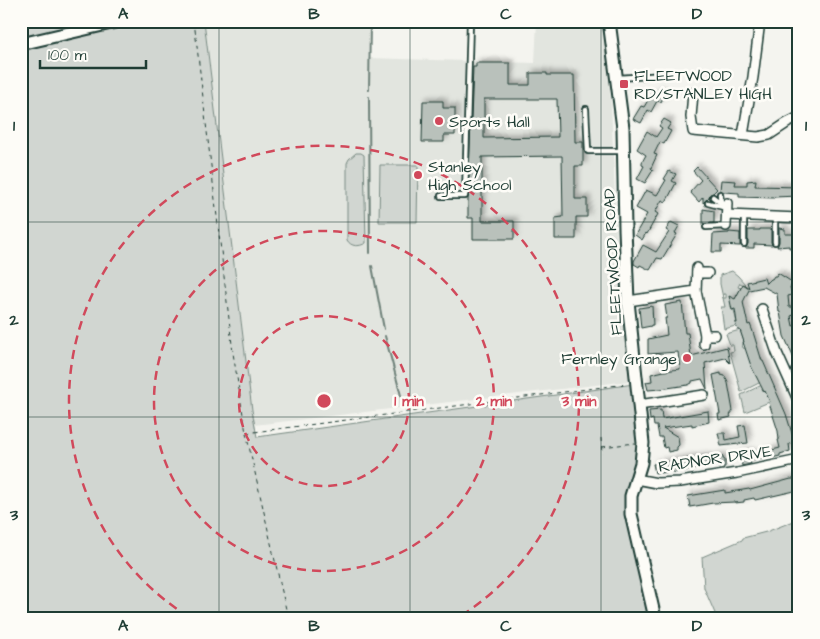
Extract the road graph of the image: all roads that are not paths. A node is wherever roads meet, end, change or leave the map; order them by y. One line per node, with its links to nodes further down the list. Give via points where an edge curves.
1 (120, 21): 5 (street)
2 (470, 21): 14 (lane, via 465,196)
3 (609, 21): 7 (street, FLEETWOOD ROAD)
4 (760, 21): 11 (street)
5 (21, 44)
6 (665, 75): 7 (lane)
7 (616, 78): 12 (street, FLEETWOOD ROAD)
8 (693, 93): 11 (street, via 693,131)
9 (586, 108): 12 (lane, via 588,151)
10 (799, 117): 11 (street, via 769,135)
11 (743, 135)
12 (624, 151): 27 (street, FLEETWOOD ROAD)
13 (720, 194): 17 (lane)
14 (441, 196)
15 (713, 197): 17 (lane)
16 (708, 203): 17 (lane)
17 (725, 207): 18 (street); 21 (street)
18 (744, 216): 19 (street); 24 (lane)
19 (775, 217): 20 (street); 23 (lane)
20 (799, 218)
21 (726, 226): 22 (lane)
22 (706, 227)
23 (775, 242)
24 (744, 244)
25 (708, 273): 26 (street, via 697,271)
26 (696, 291): 27 (street); 29 (street, via 705,340)
27 (628, 300): 32 (street, FLEETWOOD ROAD)
28 (762, 309): 31 (street)
29 (715, 335)
30 (704, 395): 32 (street)
31 (799, 402)
32 (639, 405): 34 (street, FLEETWOOD ROAD, via 643,443)
33 (799, 460): 34 (street, RADNOR DRIVE, via 680,482 657,483)
34 (636, 479): 35 (street, FLEETWOOD ROAD, via 630,514)
35 (655, 618)

